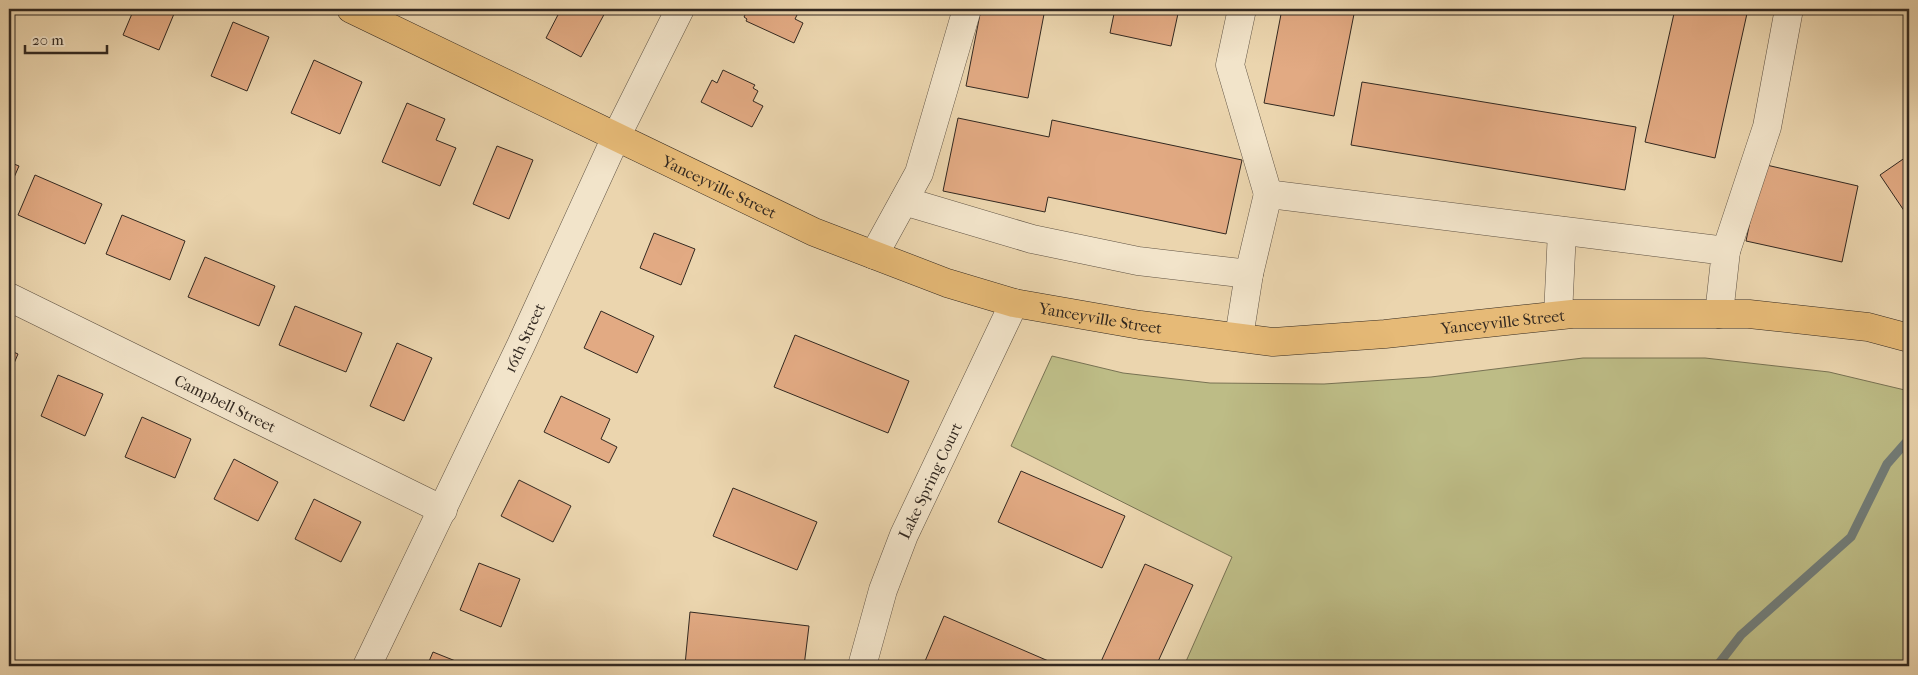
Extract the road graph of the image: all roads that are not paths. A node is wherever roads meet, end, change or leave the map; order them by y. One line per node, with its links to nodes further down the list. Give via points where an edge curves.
1 (351, 9): 6 (main road, Yanceyville Street)
2 (680, 9): 6 (street, 16th Street)
3 (967, 9): 8 (street, via 919,173)
4 (1242, 9): 7 (street, via 1230,65)
5 (1789, 9): 10 (street, via 1768,127)
6 (616, 136): 11 (main road, Yanceyville Street, via 814,232); 19 (street, 16th Street)
7 (1268, 194): 9 (street); 12 (street)
8 (904, 201): 11 (street); 12 (street, via 1032,239 1138,261)
9 (1562, 230): 10 (street); 16 (street)
10 (1726, 251): 15 (street)
11 (874, 254): 14 (main road, Yanceyville Street, via 947,283)
12 (1249, 274): 17 (street)
13 (9, 297): 19 (street, Campbell Street)
14 (1014, 303): 17 (main road, Yanceyville Street); 21 (street, Lake Spring Court, via 907,528 883,590)
15 (1719, 314): 16 (main road, Yanceyville Street); 18 (main road, Yanceyville Street, via 1748,314 1868,327)
16 (1558, 315): 17 (main road, Yanceyville Street, via 1385,334 1273,342)
17 (1239, 338)
18 (1909, 338)
19 (443, 510): 20 (street, 16th Street)
20 (367, 666)
21 (862, 666)

